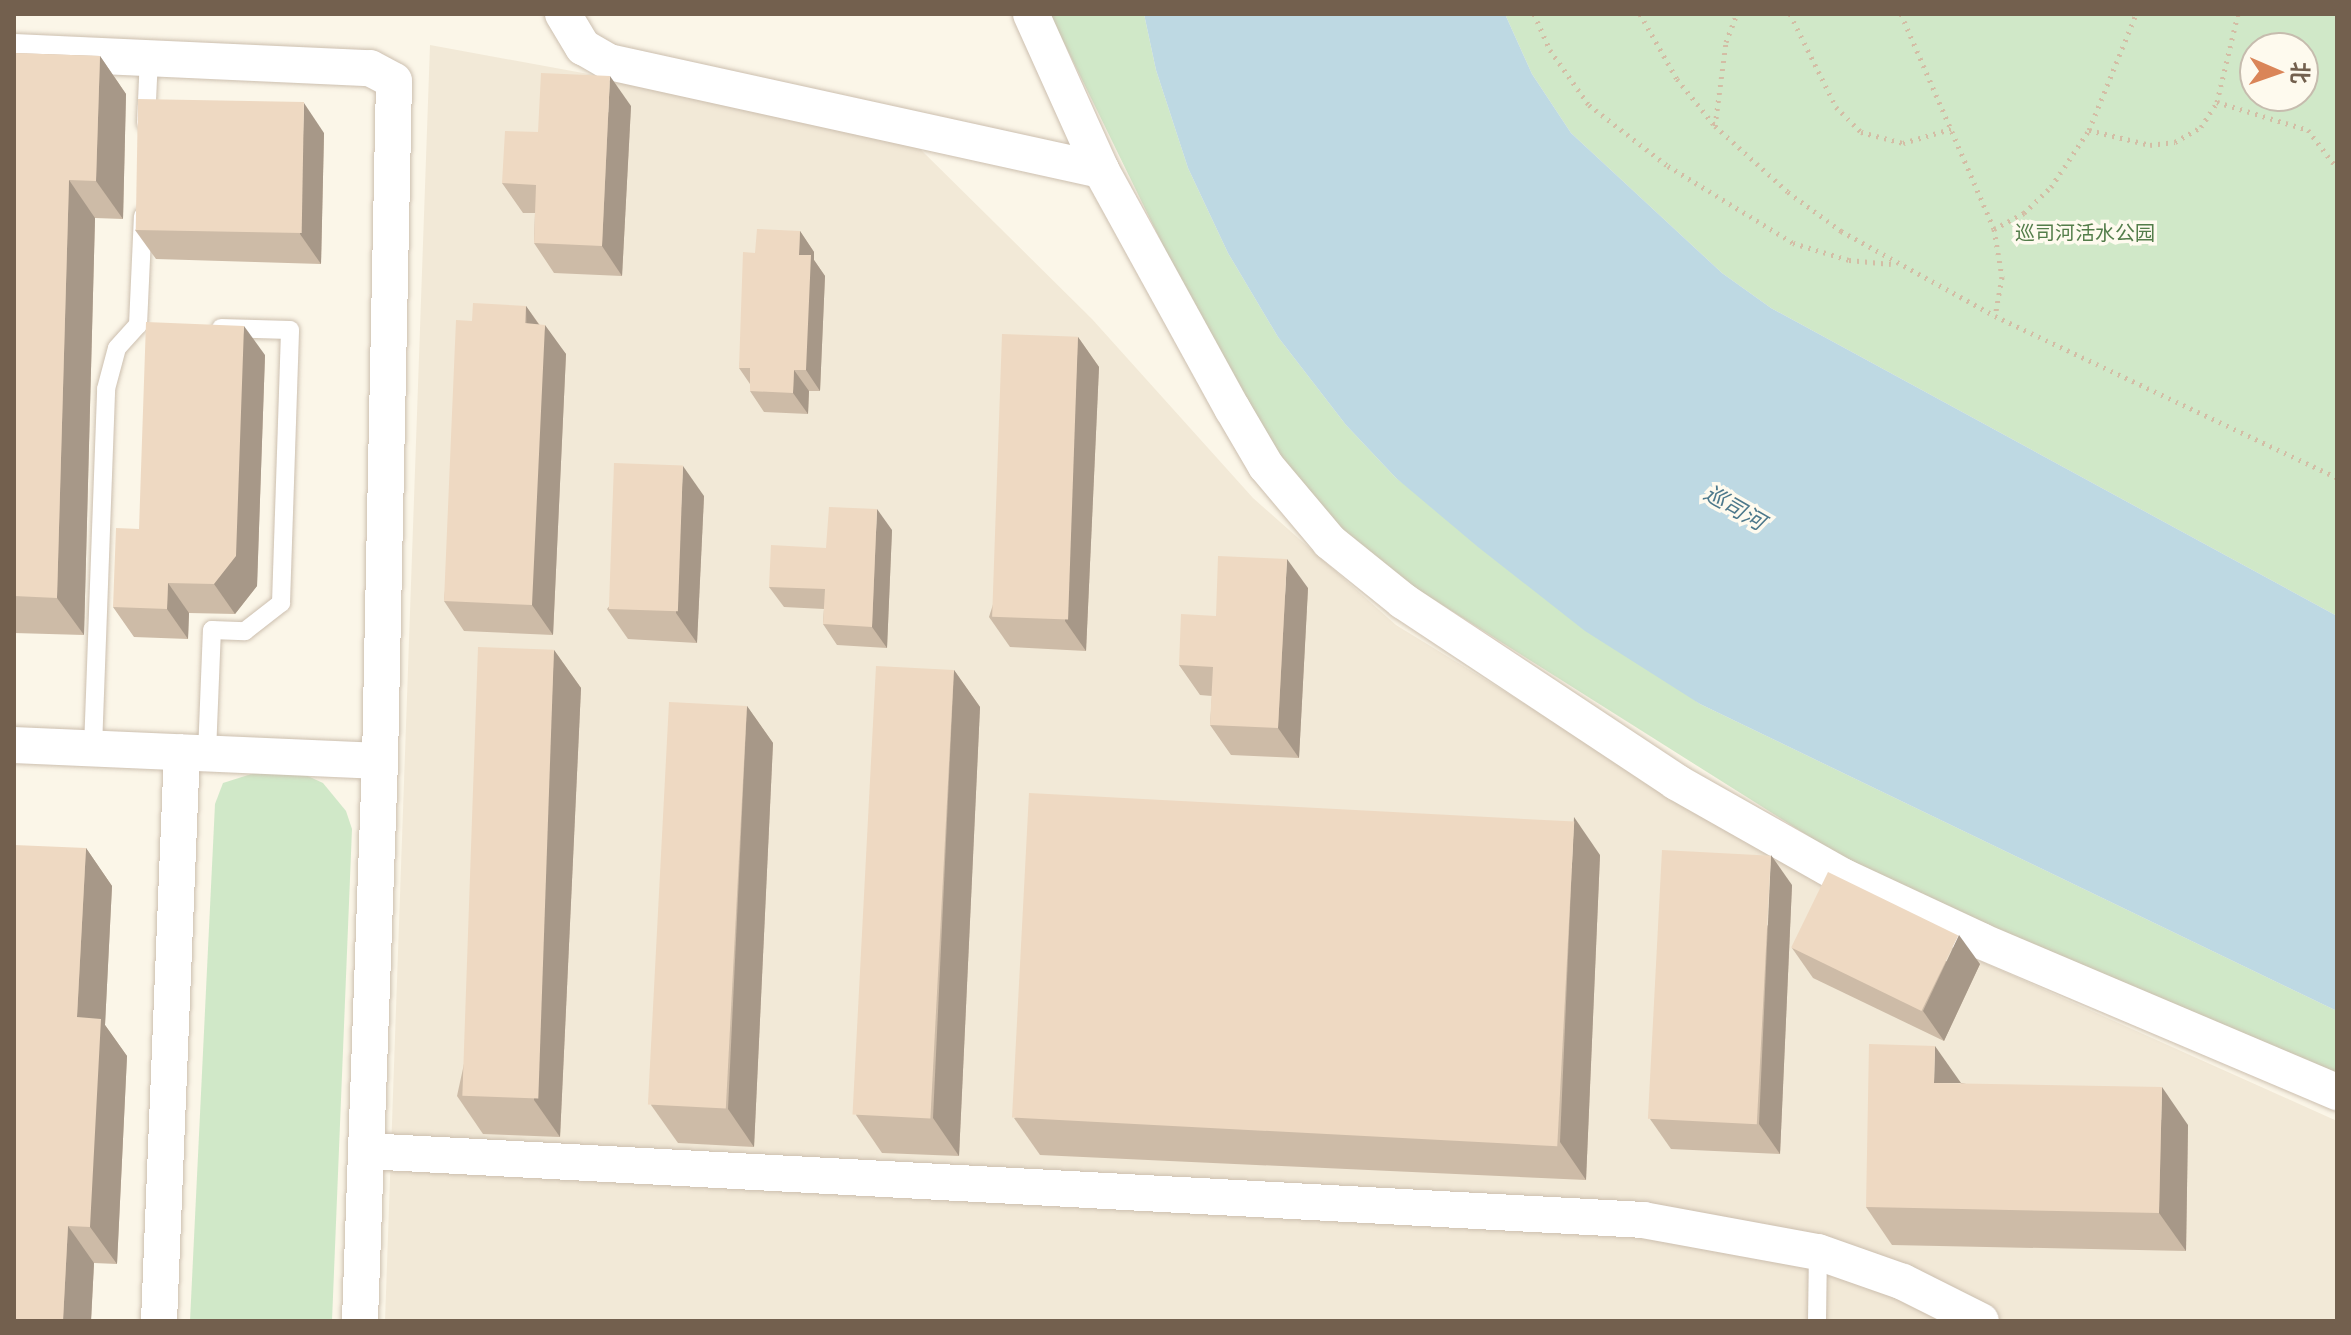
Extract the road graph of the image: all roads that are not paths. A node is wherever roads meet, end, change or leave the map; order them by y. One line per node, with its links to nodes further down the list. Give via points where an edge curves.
1 (563, 14): 6 (street, via 583,47 609,62)
2 (1031, 14): 6 (street)
3 (14, 52): 4 (street)
4 (149, 58): 5 (lane); 12 (street, via 370,68 394,81)
5 (146, 136)
6 (1101, 170): 13 (street, via 1266,466 1330,542 1403,601 1676,782 1844,877)
7 (143, 199): 10 (lane, via 146,326 117,348 106,389)
8 (199, 327): 11 (lane, via 290,330 281,603 245,631 212,630)
9 (14, 745): 10 (street)
10 (93, 748): 11 (street)
11 (194, 753): 12 (street); 16 (street)
12 (380, 761): 14 (street)
13 (2337, 1092)
14 (366, 1151): 15 (street, via 1565,1212 1711,1230); 17 (street)
15 (1818, 1252): 18 (lane); 19 (street, via 1903,1282)
16 (159, 1321)
17 (360, 1321)
18 (1817, 1321)
19 (1981, 1321)

